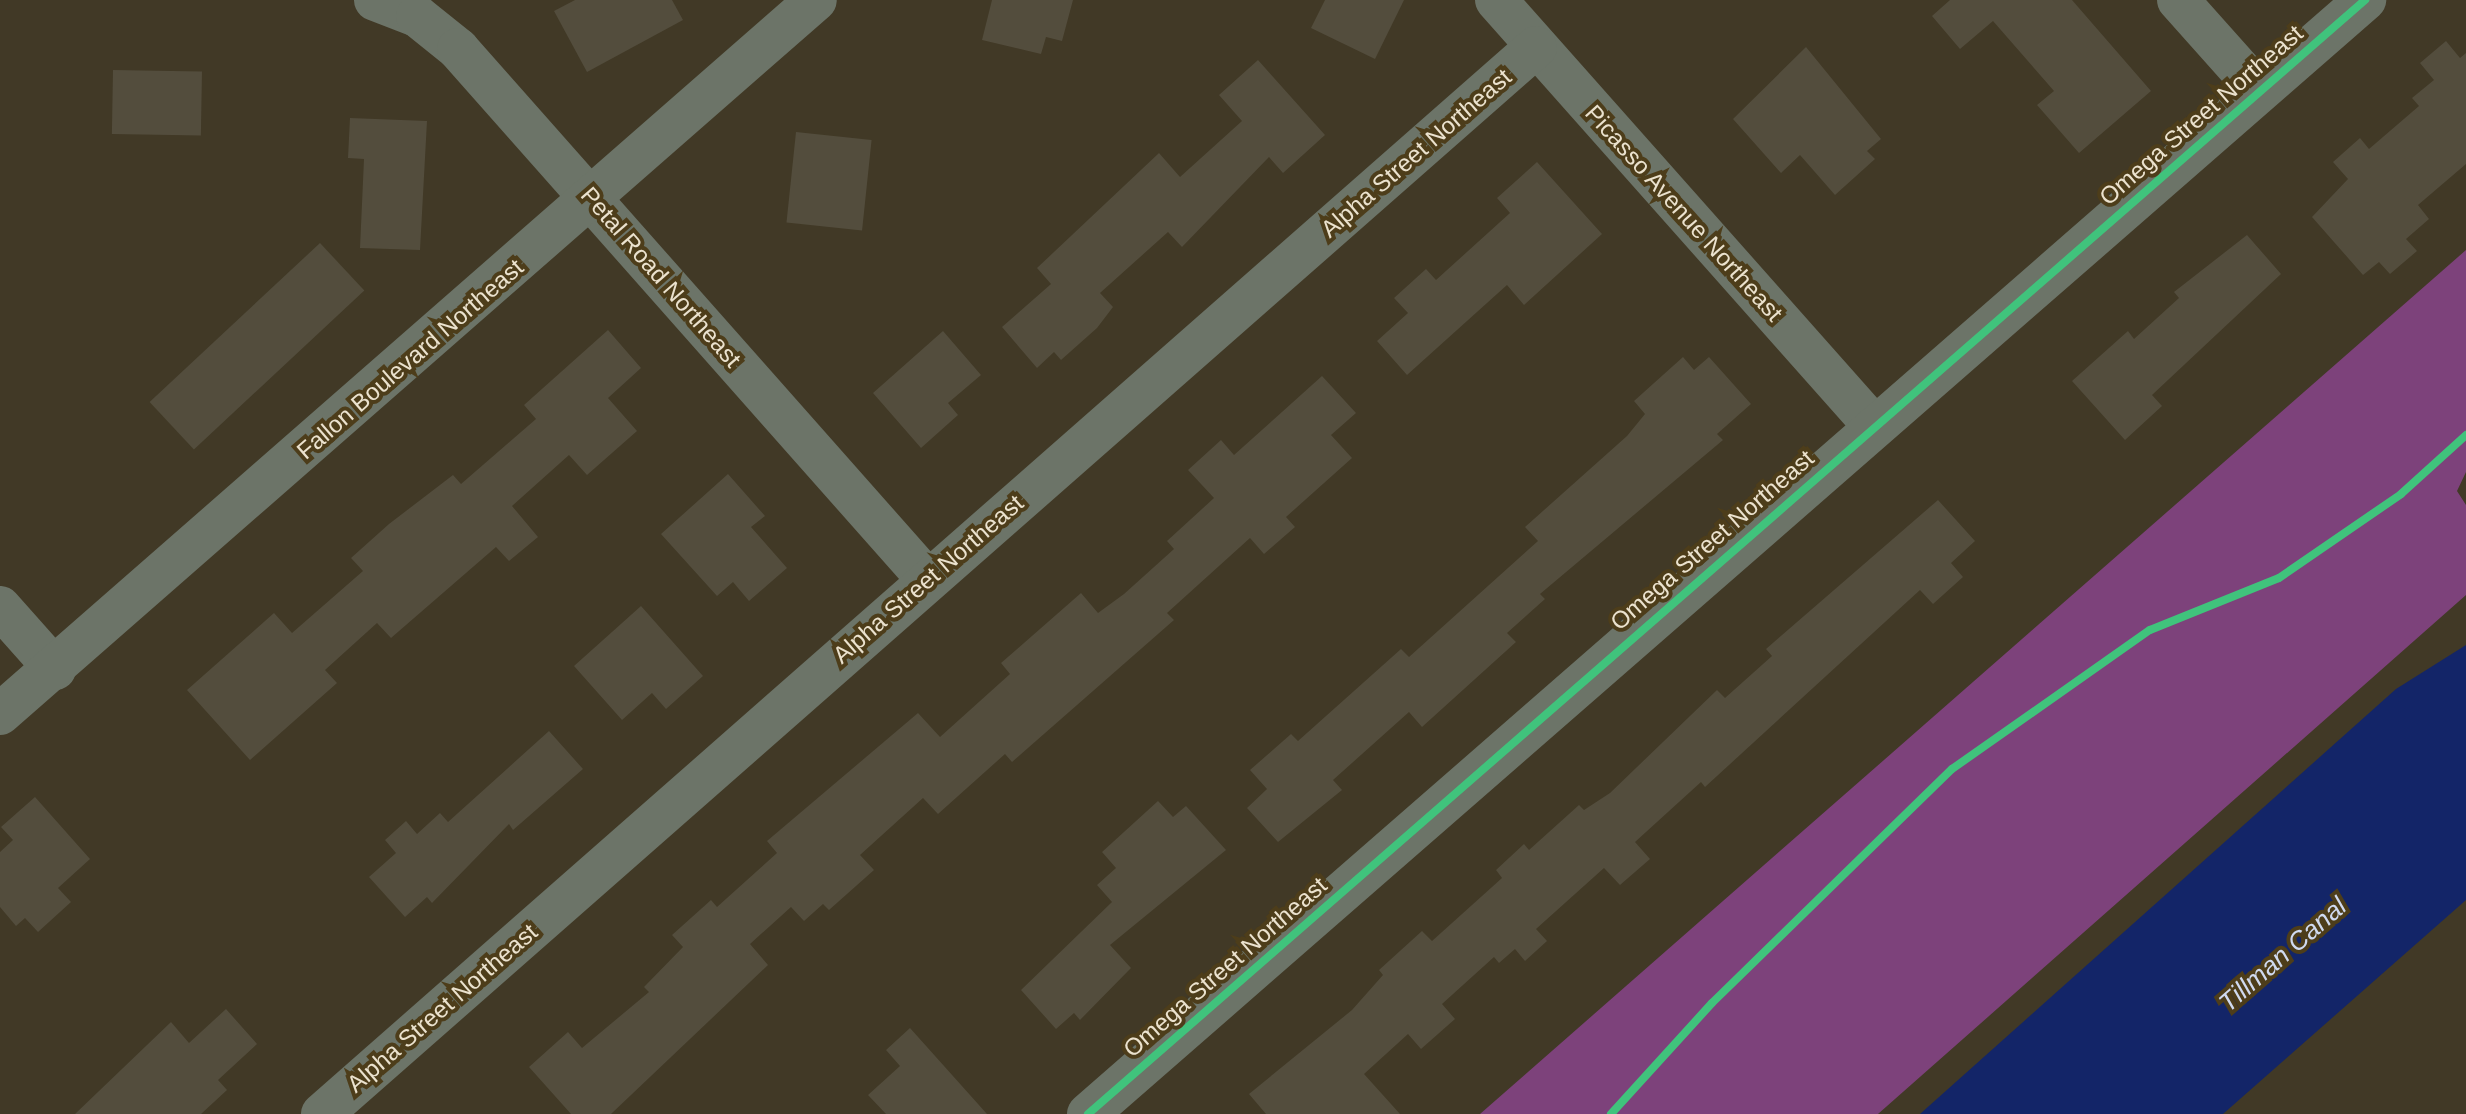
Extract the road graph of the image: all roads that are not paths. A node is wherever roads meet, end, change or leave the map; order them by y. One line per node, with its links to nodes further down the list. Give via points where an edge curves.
1 (375, 0): 8 (street, Petal Road Northeast, via 417,16 458,49)
2 (816, 0): 8 (street, Fallon Boulevard Northeast)
3 (1496, 0): 6 (street, Picasso Avenue Northeast)
4 (2178, 0): 7 (street)
5 (2365, 0): 7 (street, Omega Street Northeast)
6 (1536, 47): 9 (street, Picasso Avenue Northeast); 10 (street, Alpha Street Northeast)
7 (2259, 91): 9 (street, Omega Street Northeast)
8 (593, 200): 10 (street, Petal Road Northeast); 12 (street, Fallon Boulevard Northeast)
9 (1874, 426): 15 (street, Omega Street Northeast)
10 (928, 580): 14 (street, Alpha Street Northeast)
11 (0, 607): 12 (street)
12 (55, 669): 13 (street, Fallon Boulevard Northeast)
13 (0, 714)
14 (322, 1114)
15 (1088, 1114)

